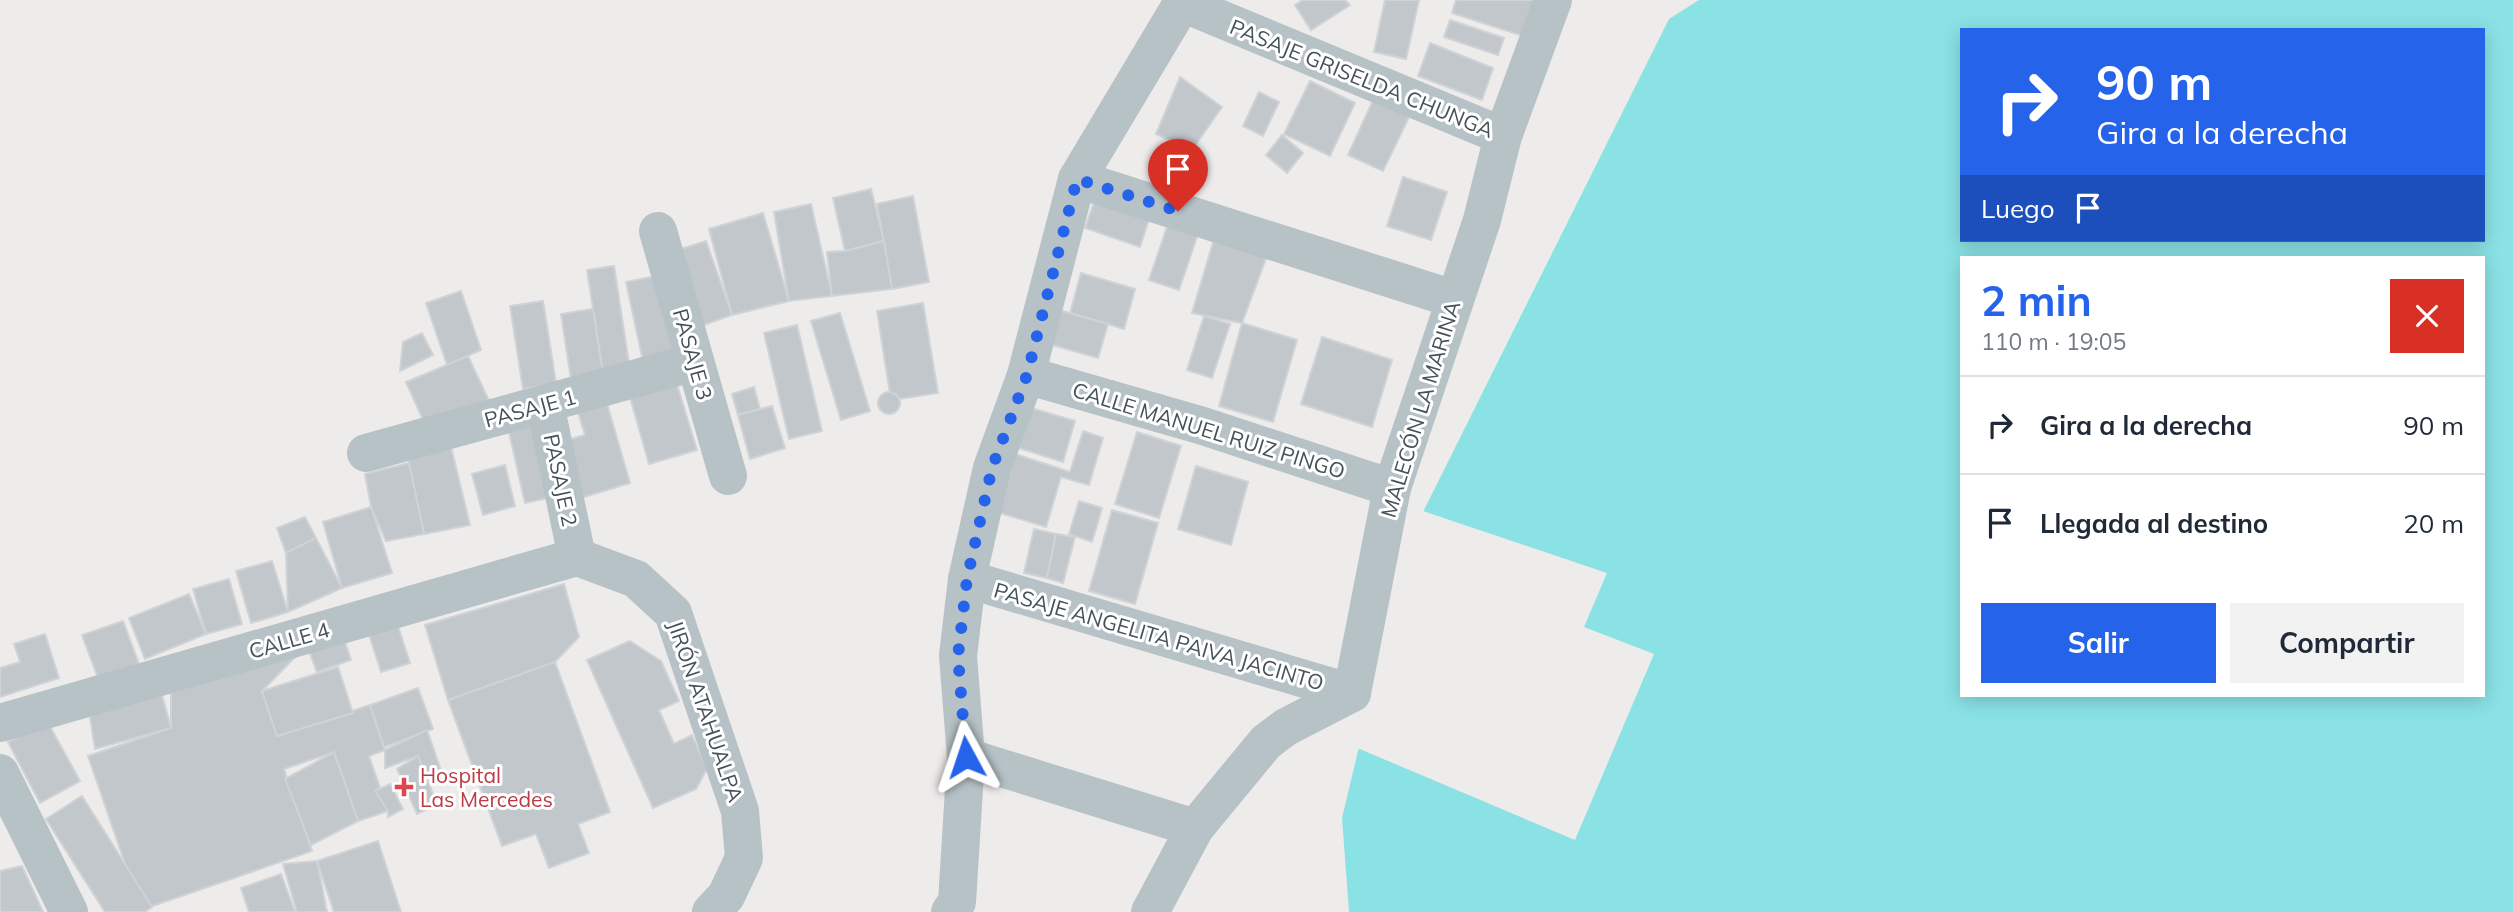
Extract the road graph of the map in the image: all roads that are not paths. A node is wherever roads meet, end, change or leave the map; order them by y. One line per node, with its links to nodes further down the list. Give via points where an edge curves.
1 (1553, 0): 3 (street, MALECÓN LA MARINA)
2 (1183, 2): 3 (street, PASAJE GRISELDA CHUNGA); 4 (street)
3 (1503, 136): 6 (street, MALECÓN LA MARINA, via 1482,220)
4 (1077, 179): 6 (street); 8 (street)
5 (658, 231): 7 (street, PASAJE 3)
6 (1454, 299): 12 (street, MALECÓN LA MARINA)
7 (695, 362): 9 (street, PASAJE 1); 11 (street, PASAJE 3)
8 (1027, 375): 12 (street, CALLE MANUEL RUIZ PINGO); 14 (street, via 992,468)
9 (545, 404): 10 (street, PASAJE 1); 13 (street, PASAJE 2)
10 (366, 453)
11 (728, 476)
12 (1392, 488): 15 (street, MALECÓN LA MARINA)
13 (578, 557): 16 (street, CALLE 4); 22 (street, JIRÓN ATAHUALPA, via 636,579 674,612 740,811 744,858 726,896)
14 (967, 579): 15 (street, PASAJE ANGELITA PAIVA JACINTO); 17 (street, via 958,656)
15 (1352, 692): 19 (street, via 1266,742)
16 (0, 723)
17 (966, 757): 19 (street); 20 (street)
18 (0, 774): 21 (street)
19 (1195, 828): 23 (street)
20 (957, 909)
21 (69, 912)
22 (711, 912)
23 (1150, 912)

